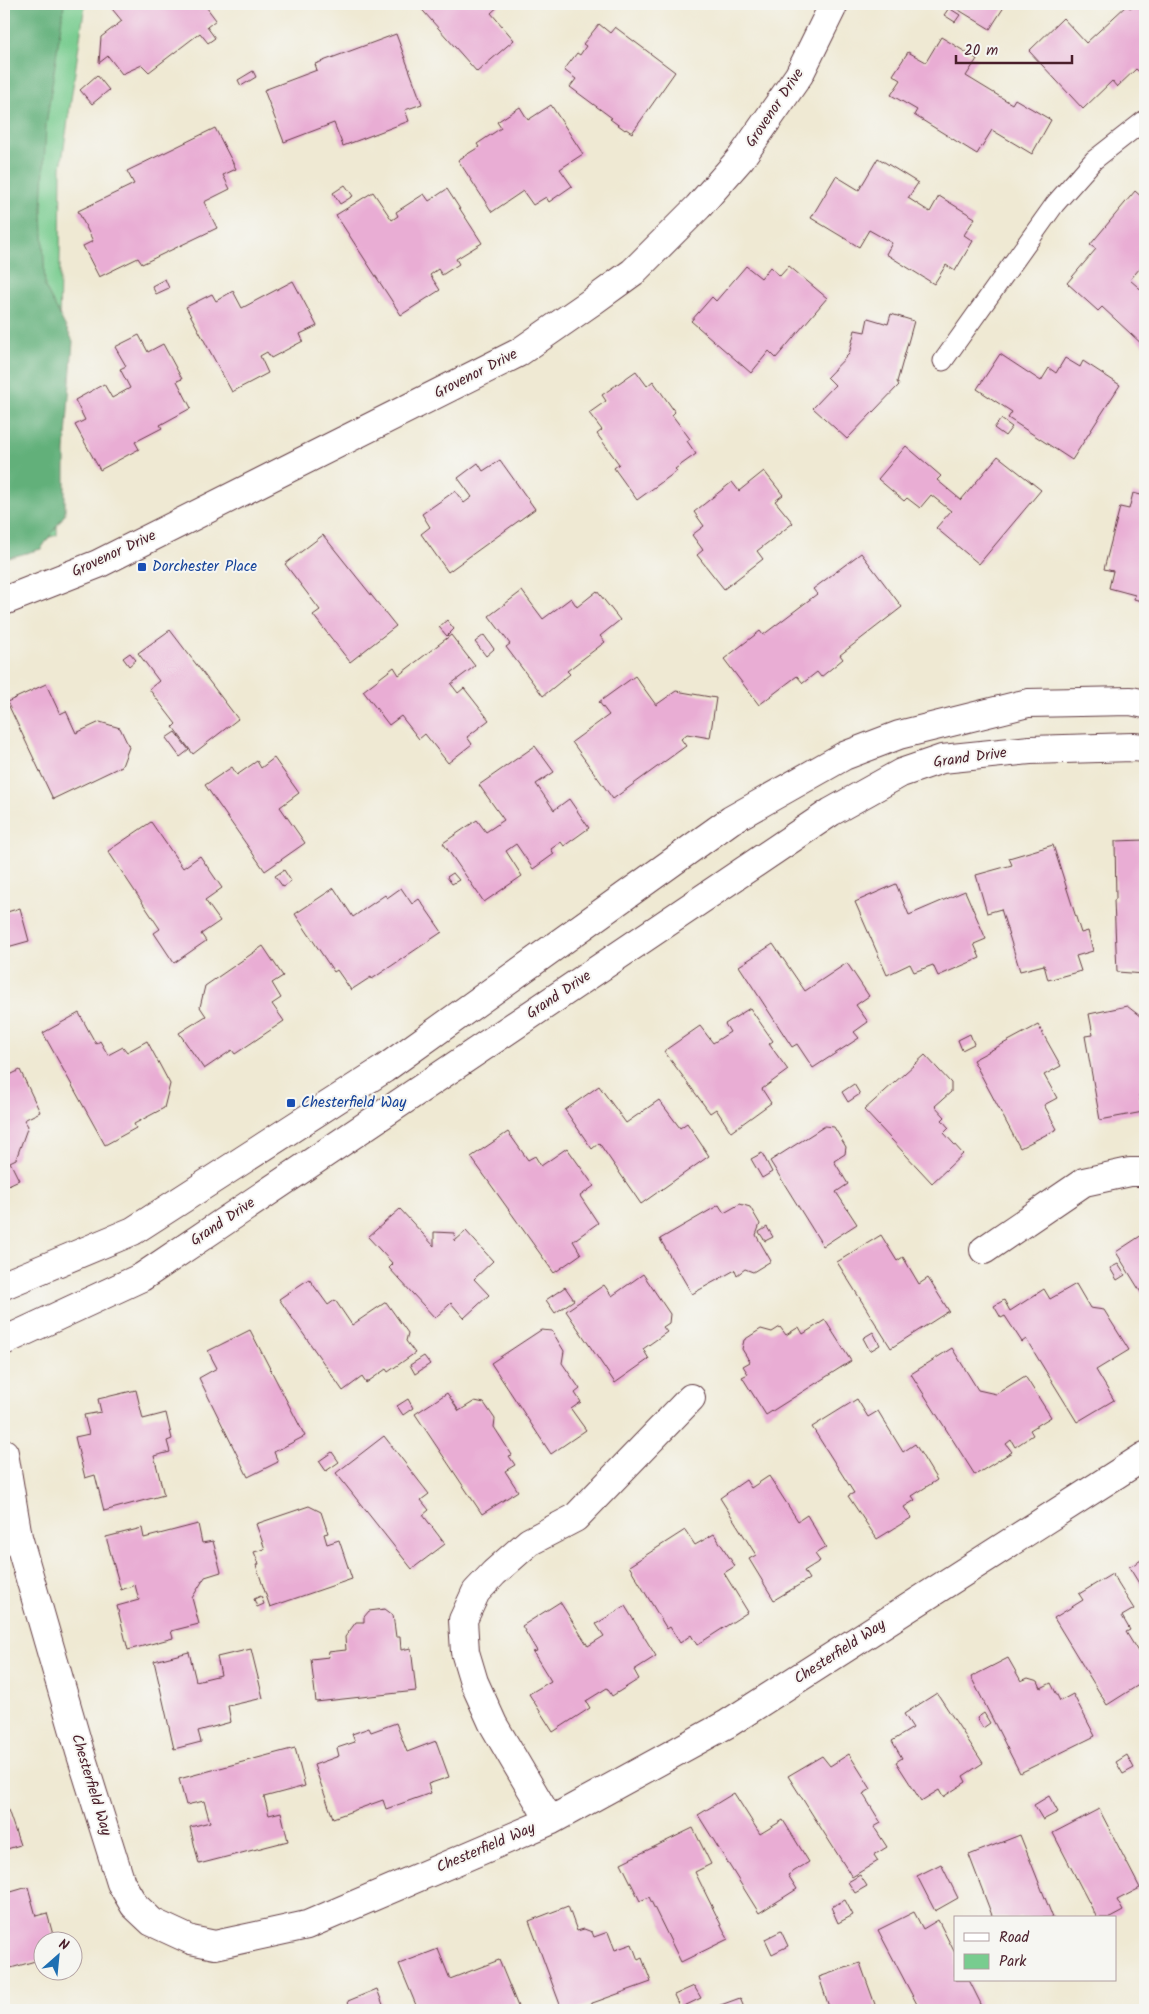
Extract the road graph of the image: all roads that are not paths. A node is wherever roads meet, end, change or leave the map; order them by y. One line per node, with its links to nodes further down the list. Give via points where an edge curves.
1 (834, 4): 4 (street, Grovenor Drive, via 799,75 741,158 698,207 633,272 609,290 518,353 98,564)
2 (1145, 120): 3 (lane, via 1094,160 1055,204)
3 (942, 361)
4 (4, 601)
5 (1145, 704): 6 (street, via 1131,701 1028,703)
6 (935, 725): 8 (street); 9 (street, via 844,756 731,820)
7 (1145, 748): 8 (street, Grand Drive, via 1030,750)
8 (942, 758): 10 (street, Grand Drive, via 901,773 831,812)
9 (384, 1069): 10 (street); 13 (street, via 133,1231)
10 (407, 1097): 14 (street, Grand Drive, via 142,1278)
11 (1145, 1172): 12 (street, via 1084,1182)
12 (984, 1250)
13 (4, 1285)
14 (4, 1341)
15 (691, 1398): 20 (street, via 575,1518 529,1542 494,1573 476,1592 463,1620 464,1652 474,1682 493,1724)
16 (4, 1453): 19 (street, Chesterfield Way)
17 (1145, 1456): 20 (street, Chesterfield Way, via 727,1724)
18 (4, 1505): 19 (street, Chesterfield Way)
19 (18, 1537): 20 (street, Chesterfield Way, via 80,1752 122,1882 134,1905 152,1922 172,1933 214,1945 307,1925)
20 (550, 1821)

